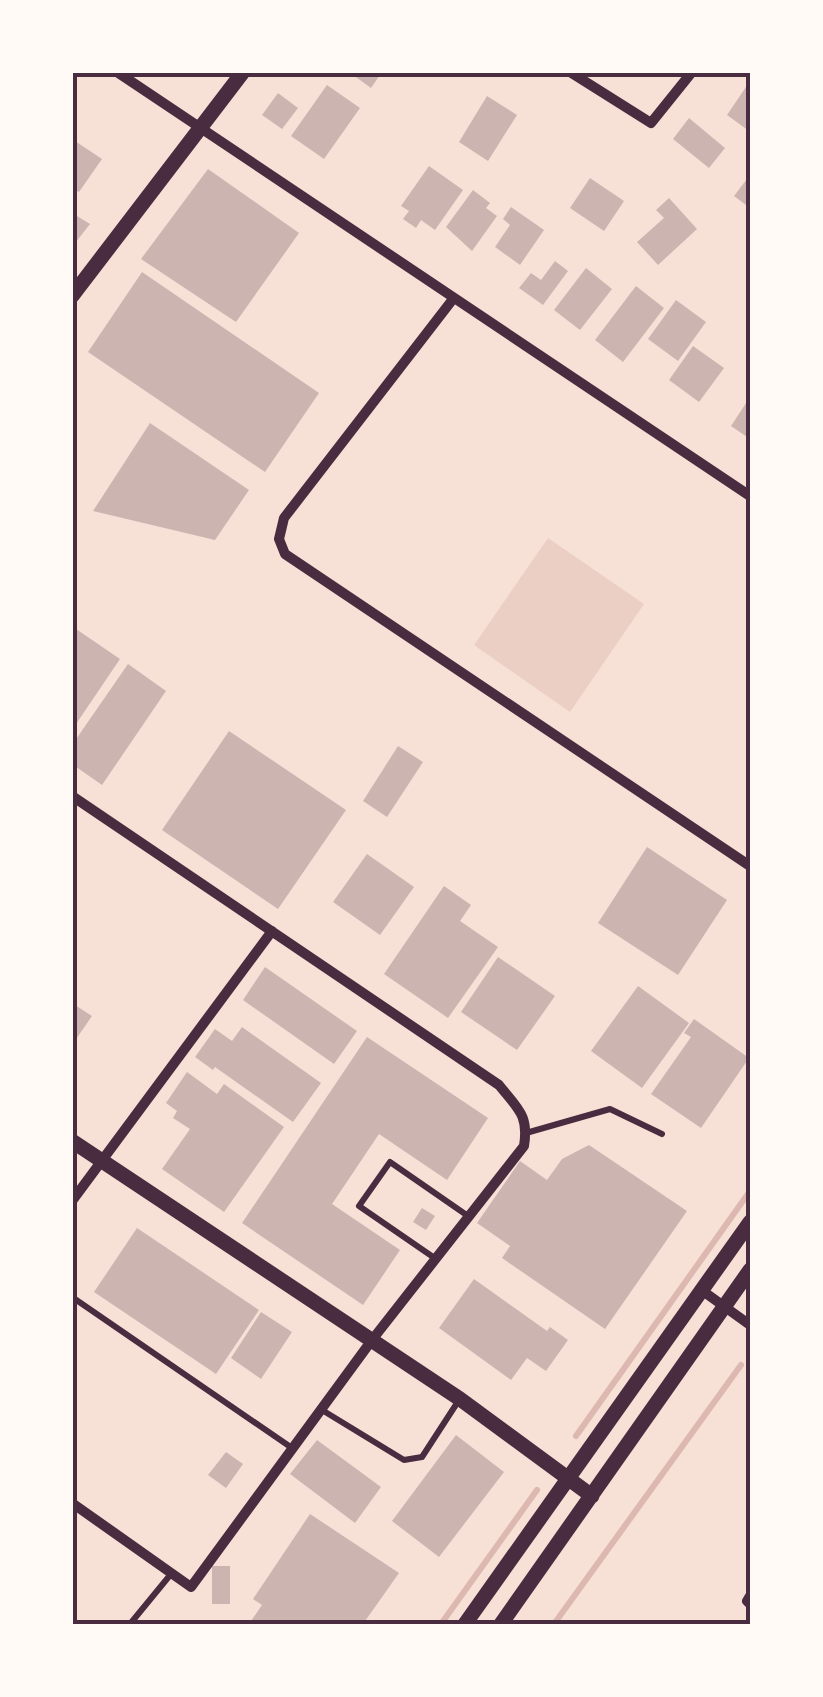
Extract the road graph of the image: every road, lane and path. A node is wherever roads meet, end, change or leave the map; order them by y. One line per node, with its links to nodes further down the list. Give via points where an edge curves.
1 (117, 72): 5 (street)
2 (243, 72): 5 (street)
3 (570, 72): 4 (street, via 652,123)
4 (692, 72)
5 (202, 129): 6 (street); 7 (street)
6 (72, 296)
7 (453, 299): 8 (street); 10 (street, via 284,518 278,539 285,554)
8 (750, 496)
9 (72, 796): 11 (street)
10 (750, 866)
11 (272, 931): 12 (street, via 499,1086 526,1118); 15 (street)
12 (526, 1133): 13 (lane, via 610,1109); 17 (street, via 524,1146)
13 (662, 1134)
14 (72, 1141): 15 (street)
15 (102, 1161): 16 (street); 25 (street)
16 (72, 1201)
17 (468, 1216): 19 (street); 19 (lane, via 390,1162 359,1206)
18 (750, 1222): 21 (street)
19 (436, 1259): 25 (street)
20 (750, 1270): 23 (street)
21 (700, 1288): 23 (street); 29 (street)
22 (72, 1298): 28 (lane)
23 (724, 1306): 24 (street); 30 (street)
24 (750, 1325)
25 (372, 1340): 26 (street); 27 (street)
26 (460, 1399): 27 (lane, via 414,1461); 29 (street)
27 (321, 1409): 28 (street)
28 (292, 1448): 32 (street, via 191,1586)
29 (568, 1480): 30 (street); 36 (street)
30 (592, 1496): 37 (street)
31 (72, 1503): 32 (street)
32 (172, 1572): 35 (lane)
33 (750, 1596): 34 (street)
34 (750, 1604)
35 (130, 1624)
36 (465, 1624)
37 (500, 1624)

